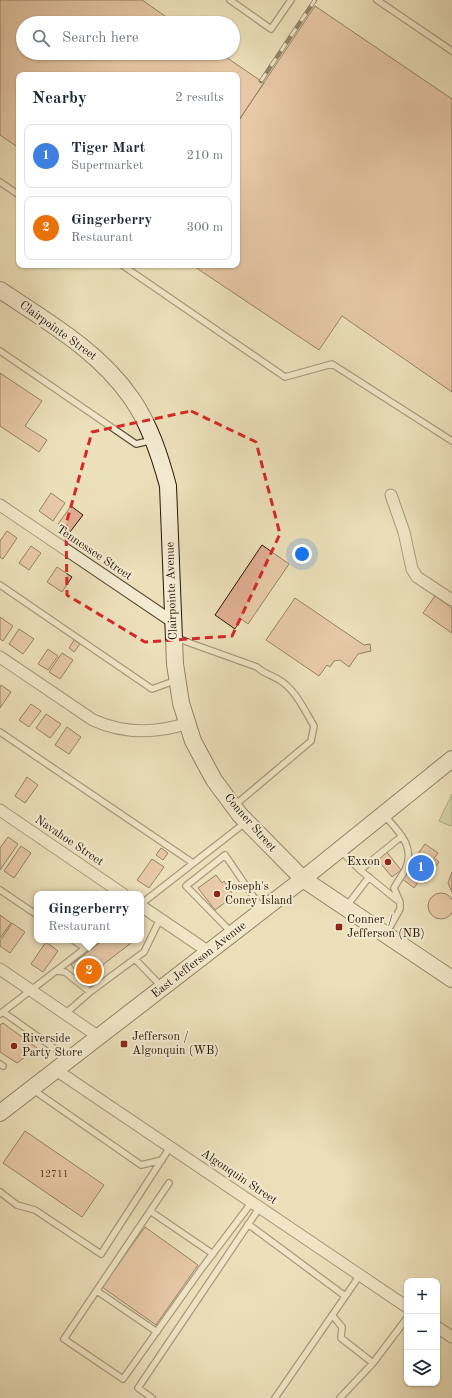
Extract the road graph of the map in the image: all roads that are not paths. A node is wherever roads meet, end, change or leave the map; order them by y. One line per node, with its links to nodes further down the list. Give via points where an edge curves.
1 (230, 0): 2 (lane, via 271,29)
2 (291, 0)
3 (377, 0): 4 (lane)
4 (452, 51)
5 (0, 182): 6 (lane)
6 (16, 193)
7 (126, 268): 11 (lane, via 285,377 332,364)
8 (0, 290): 10 (main road, Clairpointe Street, via 86,349 108,369 133,399)
9 (0, 351): 10 (lane, via 136,444)
10 (153, 440): 12 (main road, Clairpointe Street)
11 (452, 440)
12 (160, 459): 17 (main road, Clairpointe Avenue, via 170,502)
13 (391, 495): 16 (street, via 404,532 412,569 417,577)
14 (0, 505): 17 (street, Tennessee Street)
15 (0, 585): 19 (lane, via 152,689)
16 (452, 600)
17 (173, 630): 19 (main road, Clairpointe Avenue); 23 (lane, via 257,667 263,673 281,681 293,693 314,726 311,741)
18 (0, 657): 20 (street, via 93,720 109,727 132,732 169,729)
19 (177, 680): 20 (main road, Clairpointe Avenue)
20 (188, 723): 23 (main road, Conner Street, via 193,741 214,780)
21 (0, 732): 29 (lane)
22 (452, 759): 25 (main road, East Jefferson Avenue)
23 (234, 806): 26 (main road, Conner Street)
24 (0, 810): 34 (street, Navahoe Street)
25 (383, 814): 27 (lane); 28 (main road, East Jefferson Avenue)
26 (246, 821): 29 (lane); 32 (main road, Conner Street)
27 (402, 836): 30 (lane); 35 (lane, via 408,844 409,857 405,871 394,888)
28 (340, 849): 30 (lane); 32 (main road, East Jefferson Avenue)
29 (193, 863): 36 (lane)
30 (360, 870): 31 (lane)
31 (369, 877): 35 (lane); 38 (lane)
32 (303, 879): 38 (main road, Conner Street); 39 (main road, East Jefferson Avenue)
33 (0, 890): 40 (lane)
34 (119, 891)
35 (400, 902): 43 (lane, via 400,909)
36 (144, 903)
37 (144, 907): 41 (street)
38 (345, 907): 43 (main road, Conner Street)
39 (263, 910): 42 (main road, East Jefferson Avenue); 42 (lane, via 225,855 186,886)
40 (34, 913)
41 (160, 919): 47 (street); 48 (lane, via 144,952)
42 (233, 934): 47 (main road, East Jefferson Avenue)
43 (386, 934): 51 (main road, Conner Street)
44 (78, 943): 46 (lane)
45 (92, 943): 46 (lane)
46 (85, 948): 50 (lane)
47 (208, 952): 52 (main road, East Jefferson Avenue)
48 (135, 959): 52 (lane); 54 (lane)
49 (0, 969): 53 (street)
50 (56, 971): 53 (lane); 54 (lane, via 65,972)
51 (452, 979)
52 (163, 988): 57 (main road, East Jefferson Avenue)
53 (31, 991): 55 (lane); 56 (street)
54 (90, 992): 56 (lane)
55 (1, 1012): 58 (lane)
56 (66, 1014): 57 (street)
57 (99, 1037): 58 (main road, East Jefferson Avenue)
58 (69, 1060): 59 (main road, East Jefferson Avenue)
59 (56, 1070): 60 (main road, East Jefferson Avenue); 62 (street, Algonquin Street)
60 (32, 1088): 61 (main road, East Jefferson Avenue); 63 (lane, via 141,1165)
61 (0, 1112)
62 (170, 1147): 63 (lane); 66 (street, Algonquin Street)
63 (162, 1160): 65 (lane, via 101,1254 35,1210 17,1205)
64 (169, 1183): 67 (lane)
65 (0, 1192)
66 (256, 1205): 68 (lane); 69 (lane); 70 (street, Algonquin Street)
67 (150, 1211): 69 (lane); 71 (lane)
68 (248, 1224): 72 (lane); 80 (lane, via 138,1388)
69 (213, 1254): 77 (lane)
70 (360, 1275): 72 (lane); 73 (street, Algonquin Street)
71 (97, 1291): 77 (lane); 77 (lane, via 64,1339 124,1379)
72 (346, 1296): 74 (lane)
73 (404, 1304)
74 (332, 1315): 79 (lane, via 342,1327 341,1338); 81 (lane)
75 (404, 1322): 79 (lane)
76 (440, 1329): 78 (street)
77 (157, 1332)
78 (452, 1337)
79 (373, 1363): 82 (lane)
80 (152, 1398)
81 (274, 1398)
82 (340, 1398)

